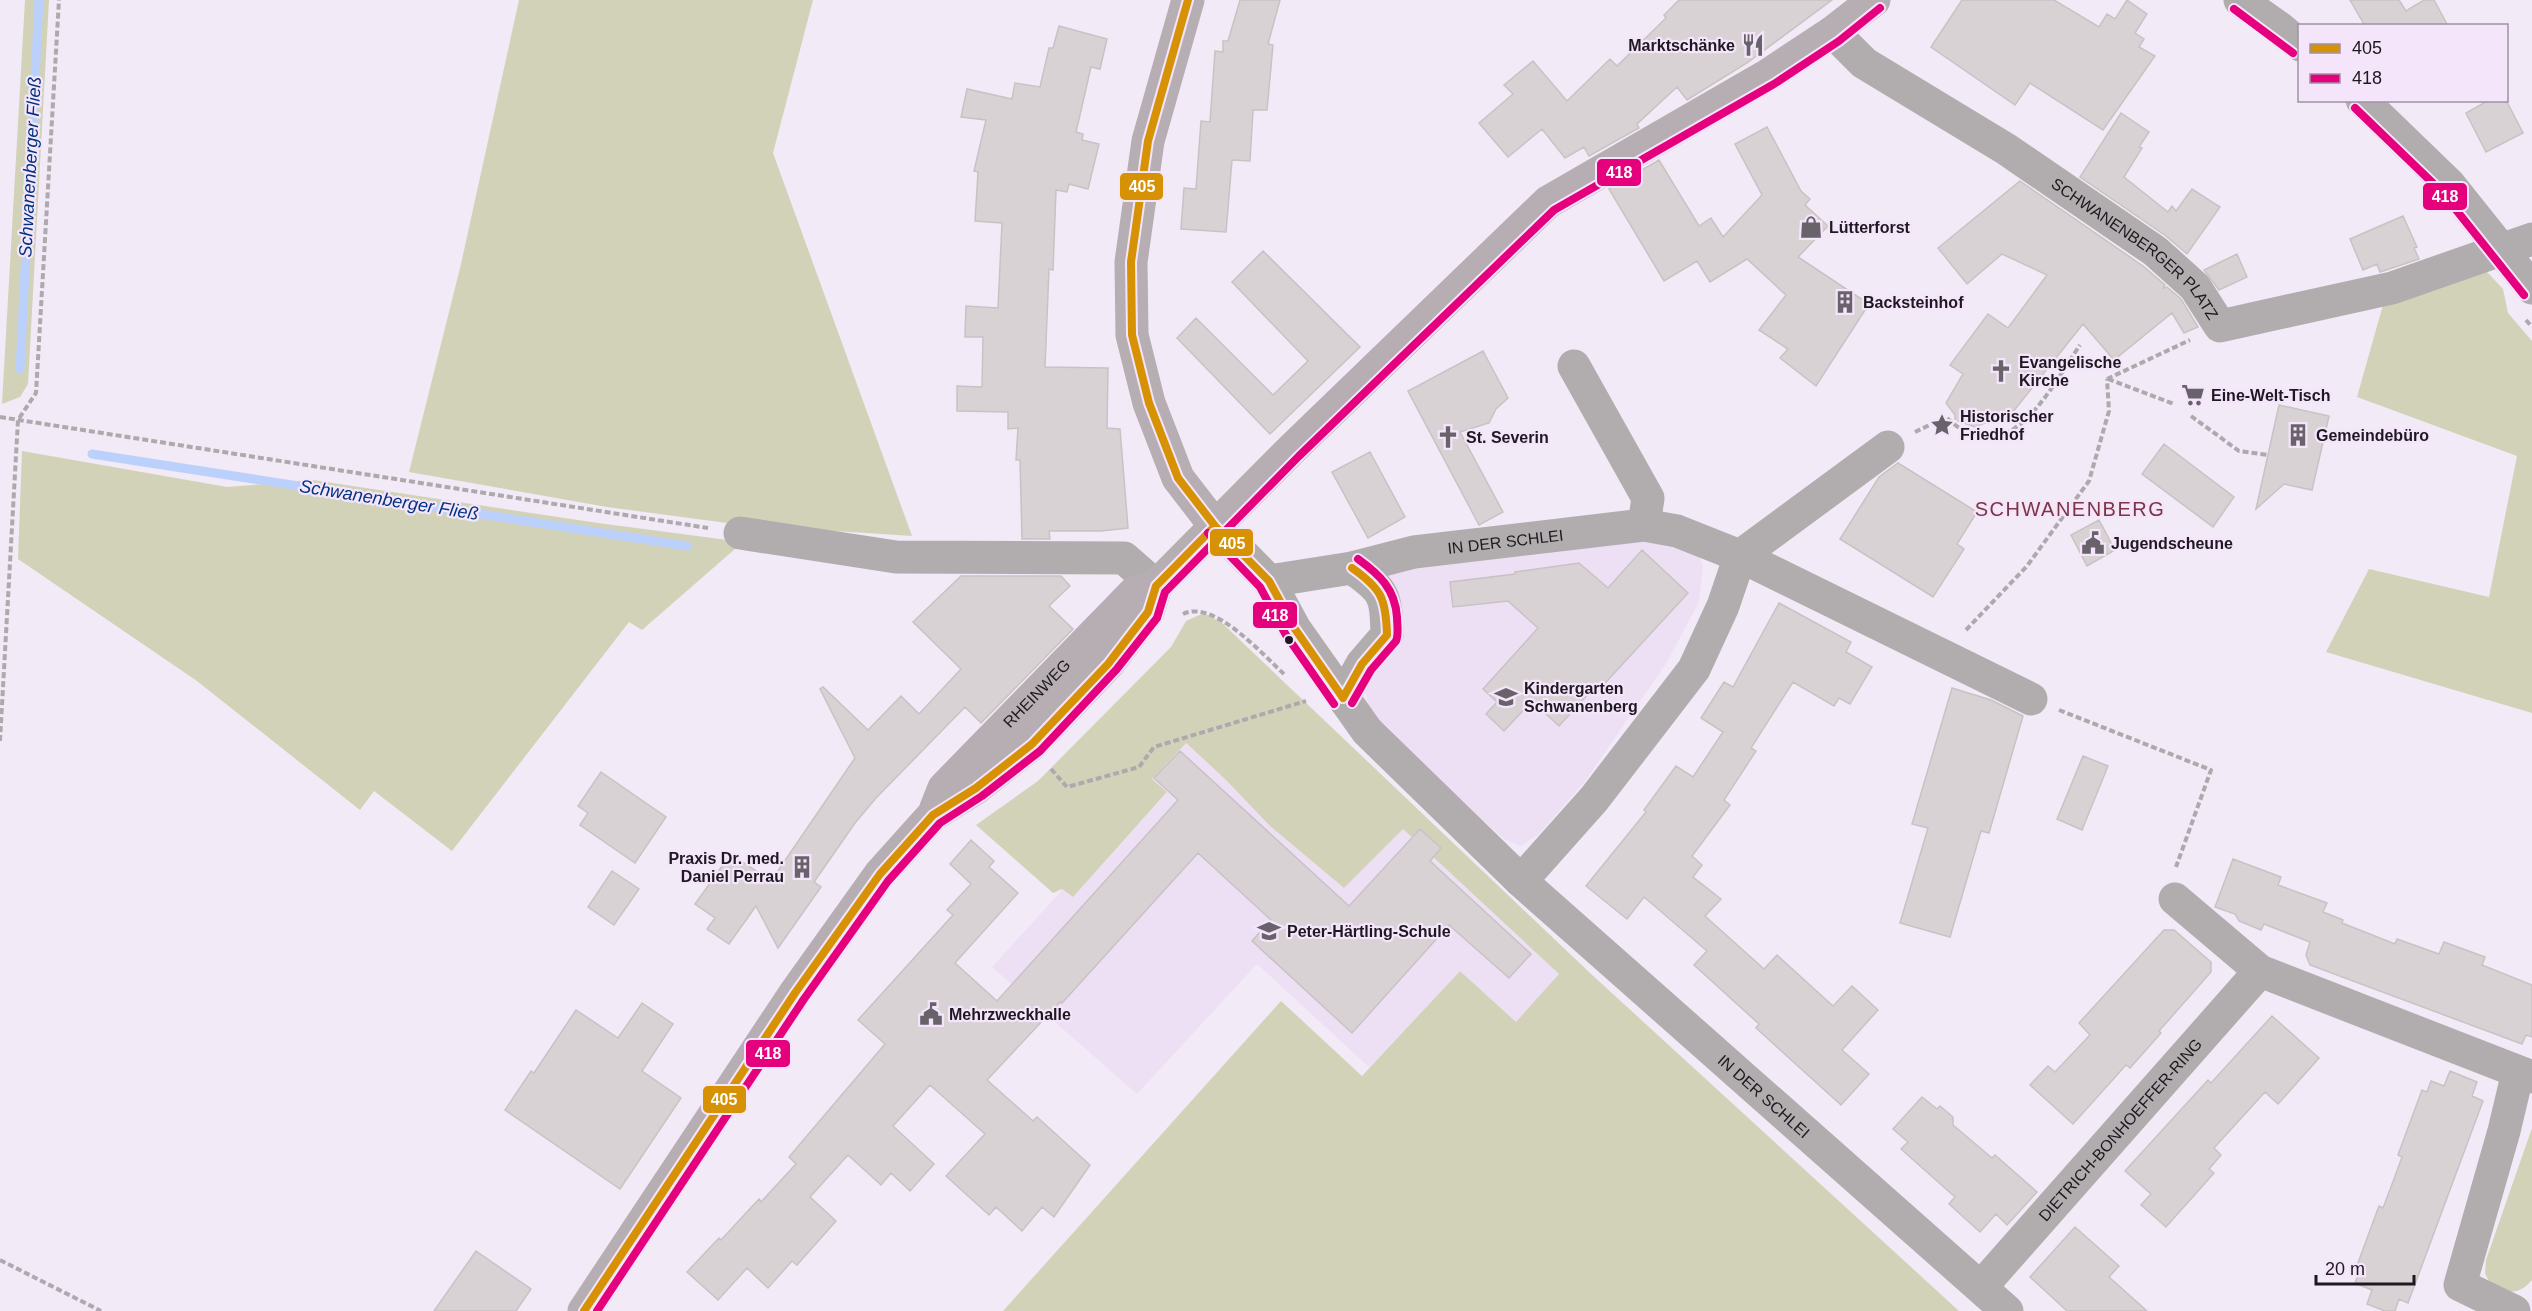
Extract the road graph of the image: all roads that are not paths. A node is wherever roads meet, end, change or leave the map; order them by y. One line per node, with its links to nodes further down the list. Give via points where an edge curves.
1 (1188, 0): 12 (main road, via 1148,141 1131,262 1132,335 1149,403 1178,478)
2 (1874, 0): 4 (main road, RHEINWEG)
3 (2240, 0): 5 (street)
4 (1833, 32): 7 (street, SCHWANENBERGER PLATZ, via 1864,63 2006,149 2155,250 2195,287 2220,326 2392,288); 12 (main road, RHEINWEG, via 1768,75 1548,202)
5 (2298, 43)
6 (2364, 102): 7 (street)
7 (2518, 244): 8 (street)
8 (2532, 288)
9 (1574, 366): 11 (street, via 1648,498)
10 (1888, 447): 14 (street)
11 (1644, 525): 14 (street, IN DER SCHLEI, via 1677,531); 15 (street, IN DER SCHLEI, via 1414,552)
12 (1215, 526): 16 (street, IN DER SCHLEI); 17 (main road, RHEINWEG)
13 (740, 533): 17 (street, via 896,557 1124,558)
14 (1740, 556): 19 (street, IN DER SCHLEI); 20 (street, via 1723,606 1694,669 1594,799)
15 (1352, 568): 16 (street, IN DER SCHLEI); 18 (street, via 1384,596 1387,635 1362,664)
16 (1269, 581): 18 (street, IN DER SCHLEI, via 1295,629)
17 (1156, 586): 25 (main road, RHEINWEG, via 1135,592 944,788 933,815 880,874 795,993)
18 (1343, 698): 20 (street, IN DER SCHLEI, via 1367,731)
19 (2031, 699)
20 (1521, 881): 24 (street, IN DER SCHLEI)
21 (2175, 899): 22 (street)
22 (2260, 971): 23 (street); 24 (street, DIETRICH-BONHOEFFER-RING)
23 (2525, 1075): 27 (street, via 2504,1131 2460,1285)
24 (1981, 1287): 26 (street, IN DER SCHLEI)
25 (584, 1311)
26 (2007, 1311)
27 (2514, 1311)

